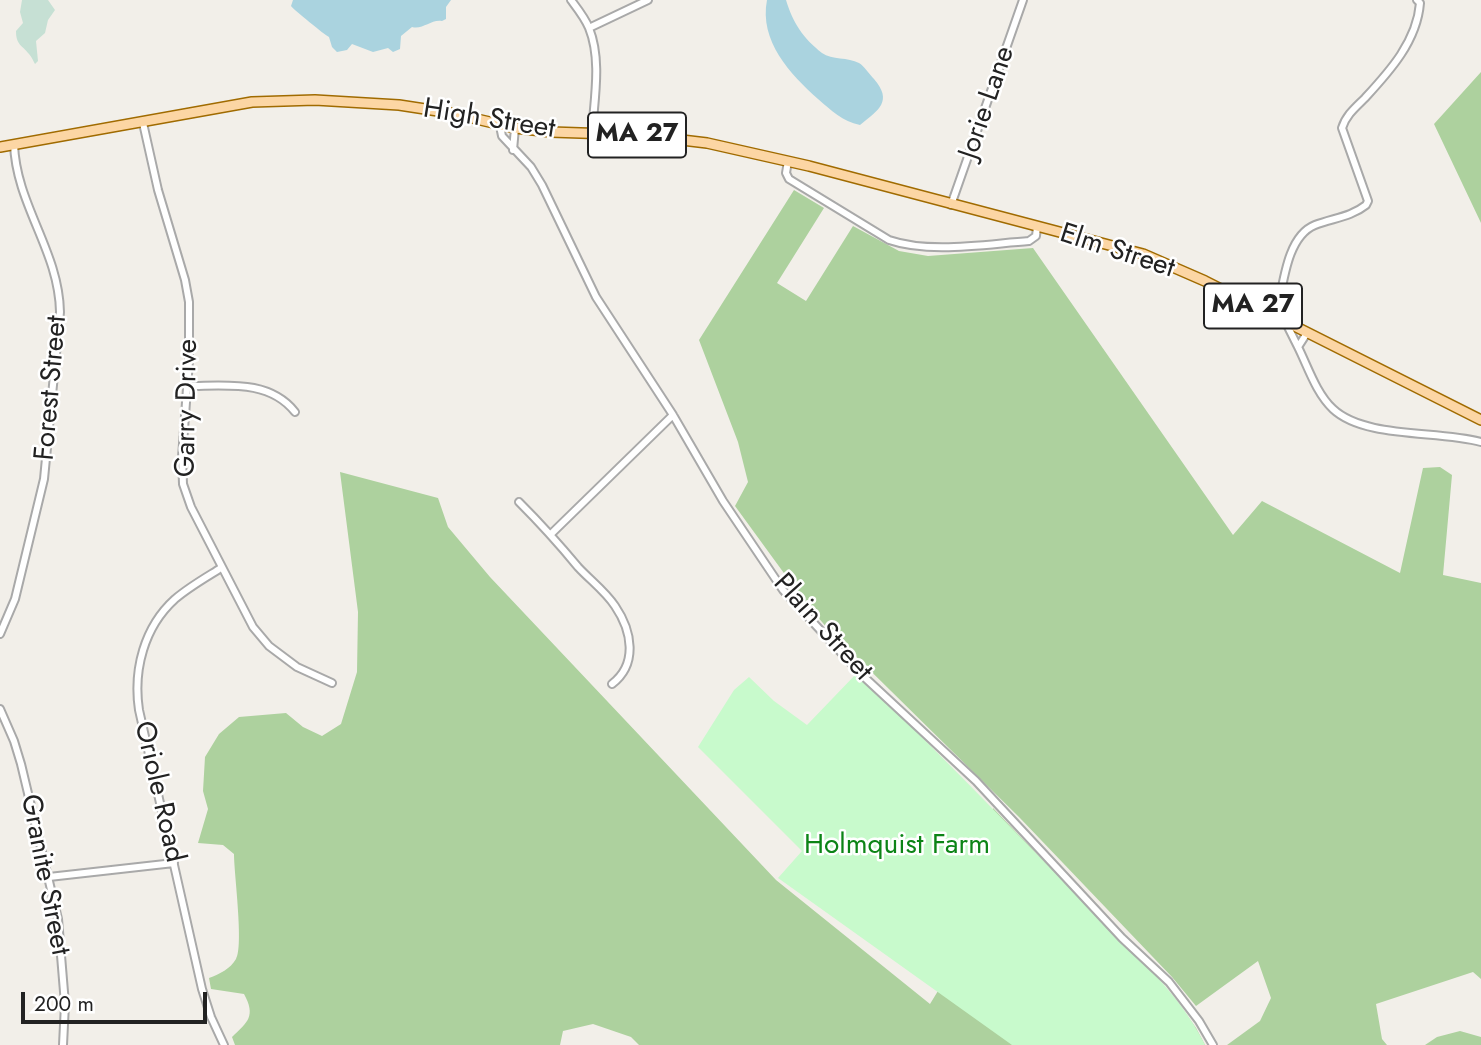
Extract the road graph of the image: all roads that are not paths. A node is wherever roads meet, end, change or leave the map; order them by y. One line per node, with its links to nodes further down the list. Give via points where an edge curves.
1 (570, 0): 5 (street)
2 (648, 0): 5 (street)
3 (1023, 0): 14 (street, Jorie Lane)
4 (1417, 0): 17 (street, via 1419,13 1413,31 1396,62 1349,113 1342,128 1368,201 1352,214 1315,225 1296,241 1287,265)
5 (589, 28): 9 (street, via 596,63)
6 (143, 123): 7 (main road, High Street / MA 27, via 260,101 315,100 399,105); 10 (main road, High Street / MA 27); 20 (street, Garry Drive, via 185,280 190,317)
7 (500, 126): 8 (main road, High Street / MA 27); 12 (street, Plain Street)
8 (515, 128): 9 (main road, High Street / MA 27); 12 (street)
9 (592, 133): 13 (main road, High Street / MA 27, via 700,141)
10 (14, 144): 11 (main road, High Street / MA 27); 28 (street, Forest Street, via 22,194 45,243 60,312 44,479 15,600)
11 (0, 147)
12 (513, 150): 22 (street, Plain Street, via 542,185 596,297)
13 (788, 161): 14 (main road, High Street / MA 27); 16 (street, via 789,179 889,240 905,245 1029,242)
14 (951, 205): 15 (main road, High Street / MA 27)
15 (1014, 221): 16 (main road, Elm Street / MA 27)
16 (1037, 227): 17 (main road, Elm Street / MA 27, via 1143,254)
17 (1281, 320): 18 (main road, Elm Street / MA 27); 19 (street)
18 (1307, 333): 19 (street); 23 (main road, Elm Street / MA 27)
19 (1298, 347): 24 (street, via 1317,387 1340,415 1383,429)
20 (187, 386): 21 (street, via 262,389 280,396); 27 (street, Garry Drive, via 183,484)
21 (295, 412)
22 (673, 415): 26 (street); 36 (street, Plain Street, via 723,501 790,598 862,675 992,797 1122,938 1169,982)
23 (1481, 420)
24 (1481, 442)
25 (519, 502): 26 (street)
26 (551, 534): 30 (street, via 609,598 625,623 629,660 624,675)
27 (220, 568): 29 (street, Garry Drive, via 268,646 297,667); 32 (street, Oriole Road, via 167,607 149,634 139,665 139,710)
28 (0, 634)
29 (332, 683)
30 (612, 684)
31 (0, 709): 33 (street, Granite Street, via 17,752)
32 (174, 863): 33 (street); 35 (street, Oriole Road, via 202,989)
33 (49, 877): 34 (street, Granite Street, via 61,954)
34 (63, 1045)
35 (224, 1045)
36 (1213, 1045)

